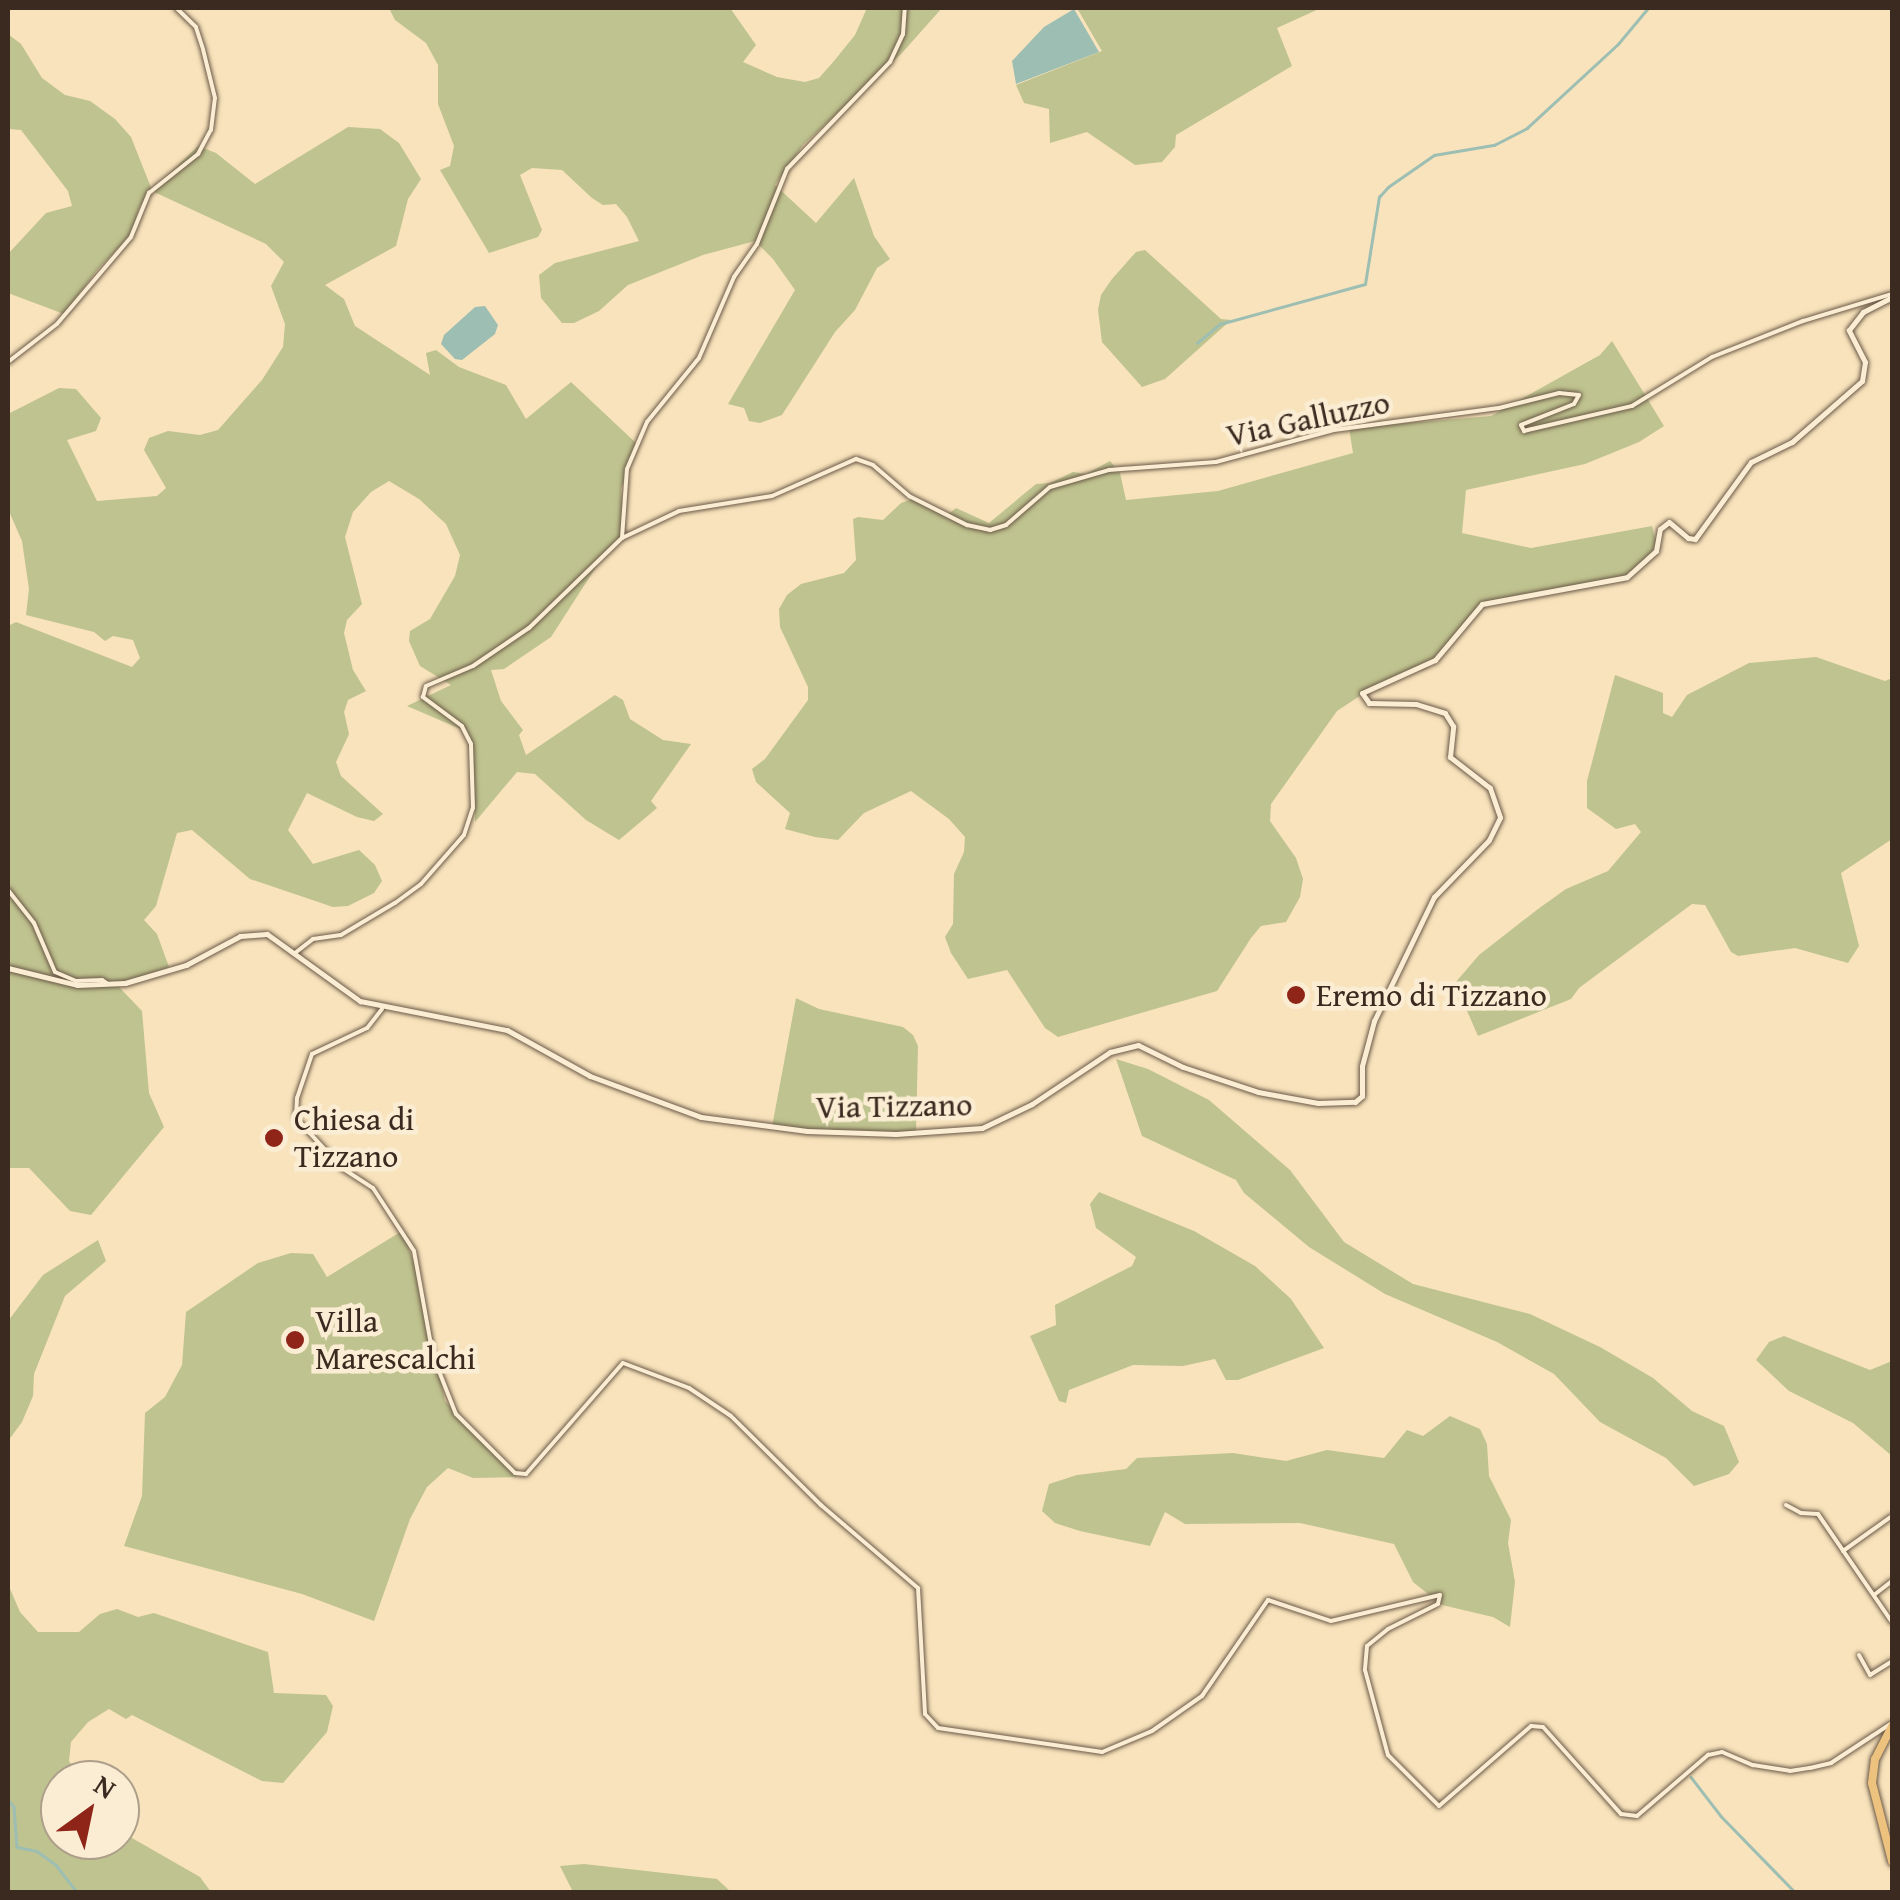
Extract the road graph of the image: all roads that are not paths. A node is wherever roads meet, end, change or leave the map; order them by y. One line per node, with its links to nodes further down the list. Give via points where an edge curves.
1 (176, 8): 4 (street, via 196,27 215,98 210,130 198,154 149,193 131,236 57,324)
2 (905, 8): 5 (street, via 903,34 890,62 787,170 698,358 647,422 627,468)
3 (1892, 295): 5 (street, Via Galluzzo, via 1803,320 1712,357 1632,406 1532,429 1520,425 1574,404 1579,395 1334,430 1216,462 1109,470 1050,487 1006,525 990,530 909,496 856,459 772,496 680,511); 10 (street, Via Tizzano, via 1848,330 1865,362 1862,381 1792,442 1751,462 1695,539 1669,522 1660,529 1656,551 1627,577 1482,604 1422,669 1362,692 1369,703 1445,712 1453,726 1450,757 1490,788 1500,816 1489,840 1434,897 1374,1020 1356,1102 1258,1092 1138,1045 1101,1057 1032,1104 982,1128 807,1131 700,1118 590,1076 507,1030)
4 (8, 362)
5 (622, 538): 7 (street, via 529,628 473,666 426,686 423,698 462,726 471,744 470,824 422,884 341,935 313,939)
6 (8, 890): 9 (street, via 34,923 55,972)
7 (295, 953): 9 (street, Via Tizzano, via 267,934 240,936 186,965); 10 (street, Via Tizzano, via 339,988)
8 (8, 968): 9 (street, via 78,985)
9 (108, 984)
10 (382, 1009): 19 (street, via 367,1028 312,1054 296,1118 342,1168 373,1188 414,1251 433,1356 456,1414 515,1473 526,1474 624,1363 699,1395 731,1416 918,1588 925,1714 938,1728 1102,1752 1152,1731 1202,1696 1268,1600 1331,1621 1440,1595 1438,1604 1367,1646 1364,1670 1388,1754 1439,1806 1531,1726 1542,1726 1621,1814 1637,1816 1708,1755 1722,1752 1790,1771 1810,1768)
11 (1786, 1505): 13 (street, via 1818,1514)
12 (1892, 1516): 13 (street)
13 (1843, 1551): 15 (street)
14 (1892, 1581): 15 (street)
15 (1874, 1595): 16 (street)
16 (1892, 1622)
17 (1859, 1655): 18 (street, via 1870,1676)
18 (1892, 1661)
19 (1892, 1724): 20 (main road, via 1872,1784)
20 (1892, 1862)

